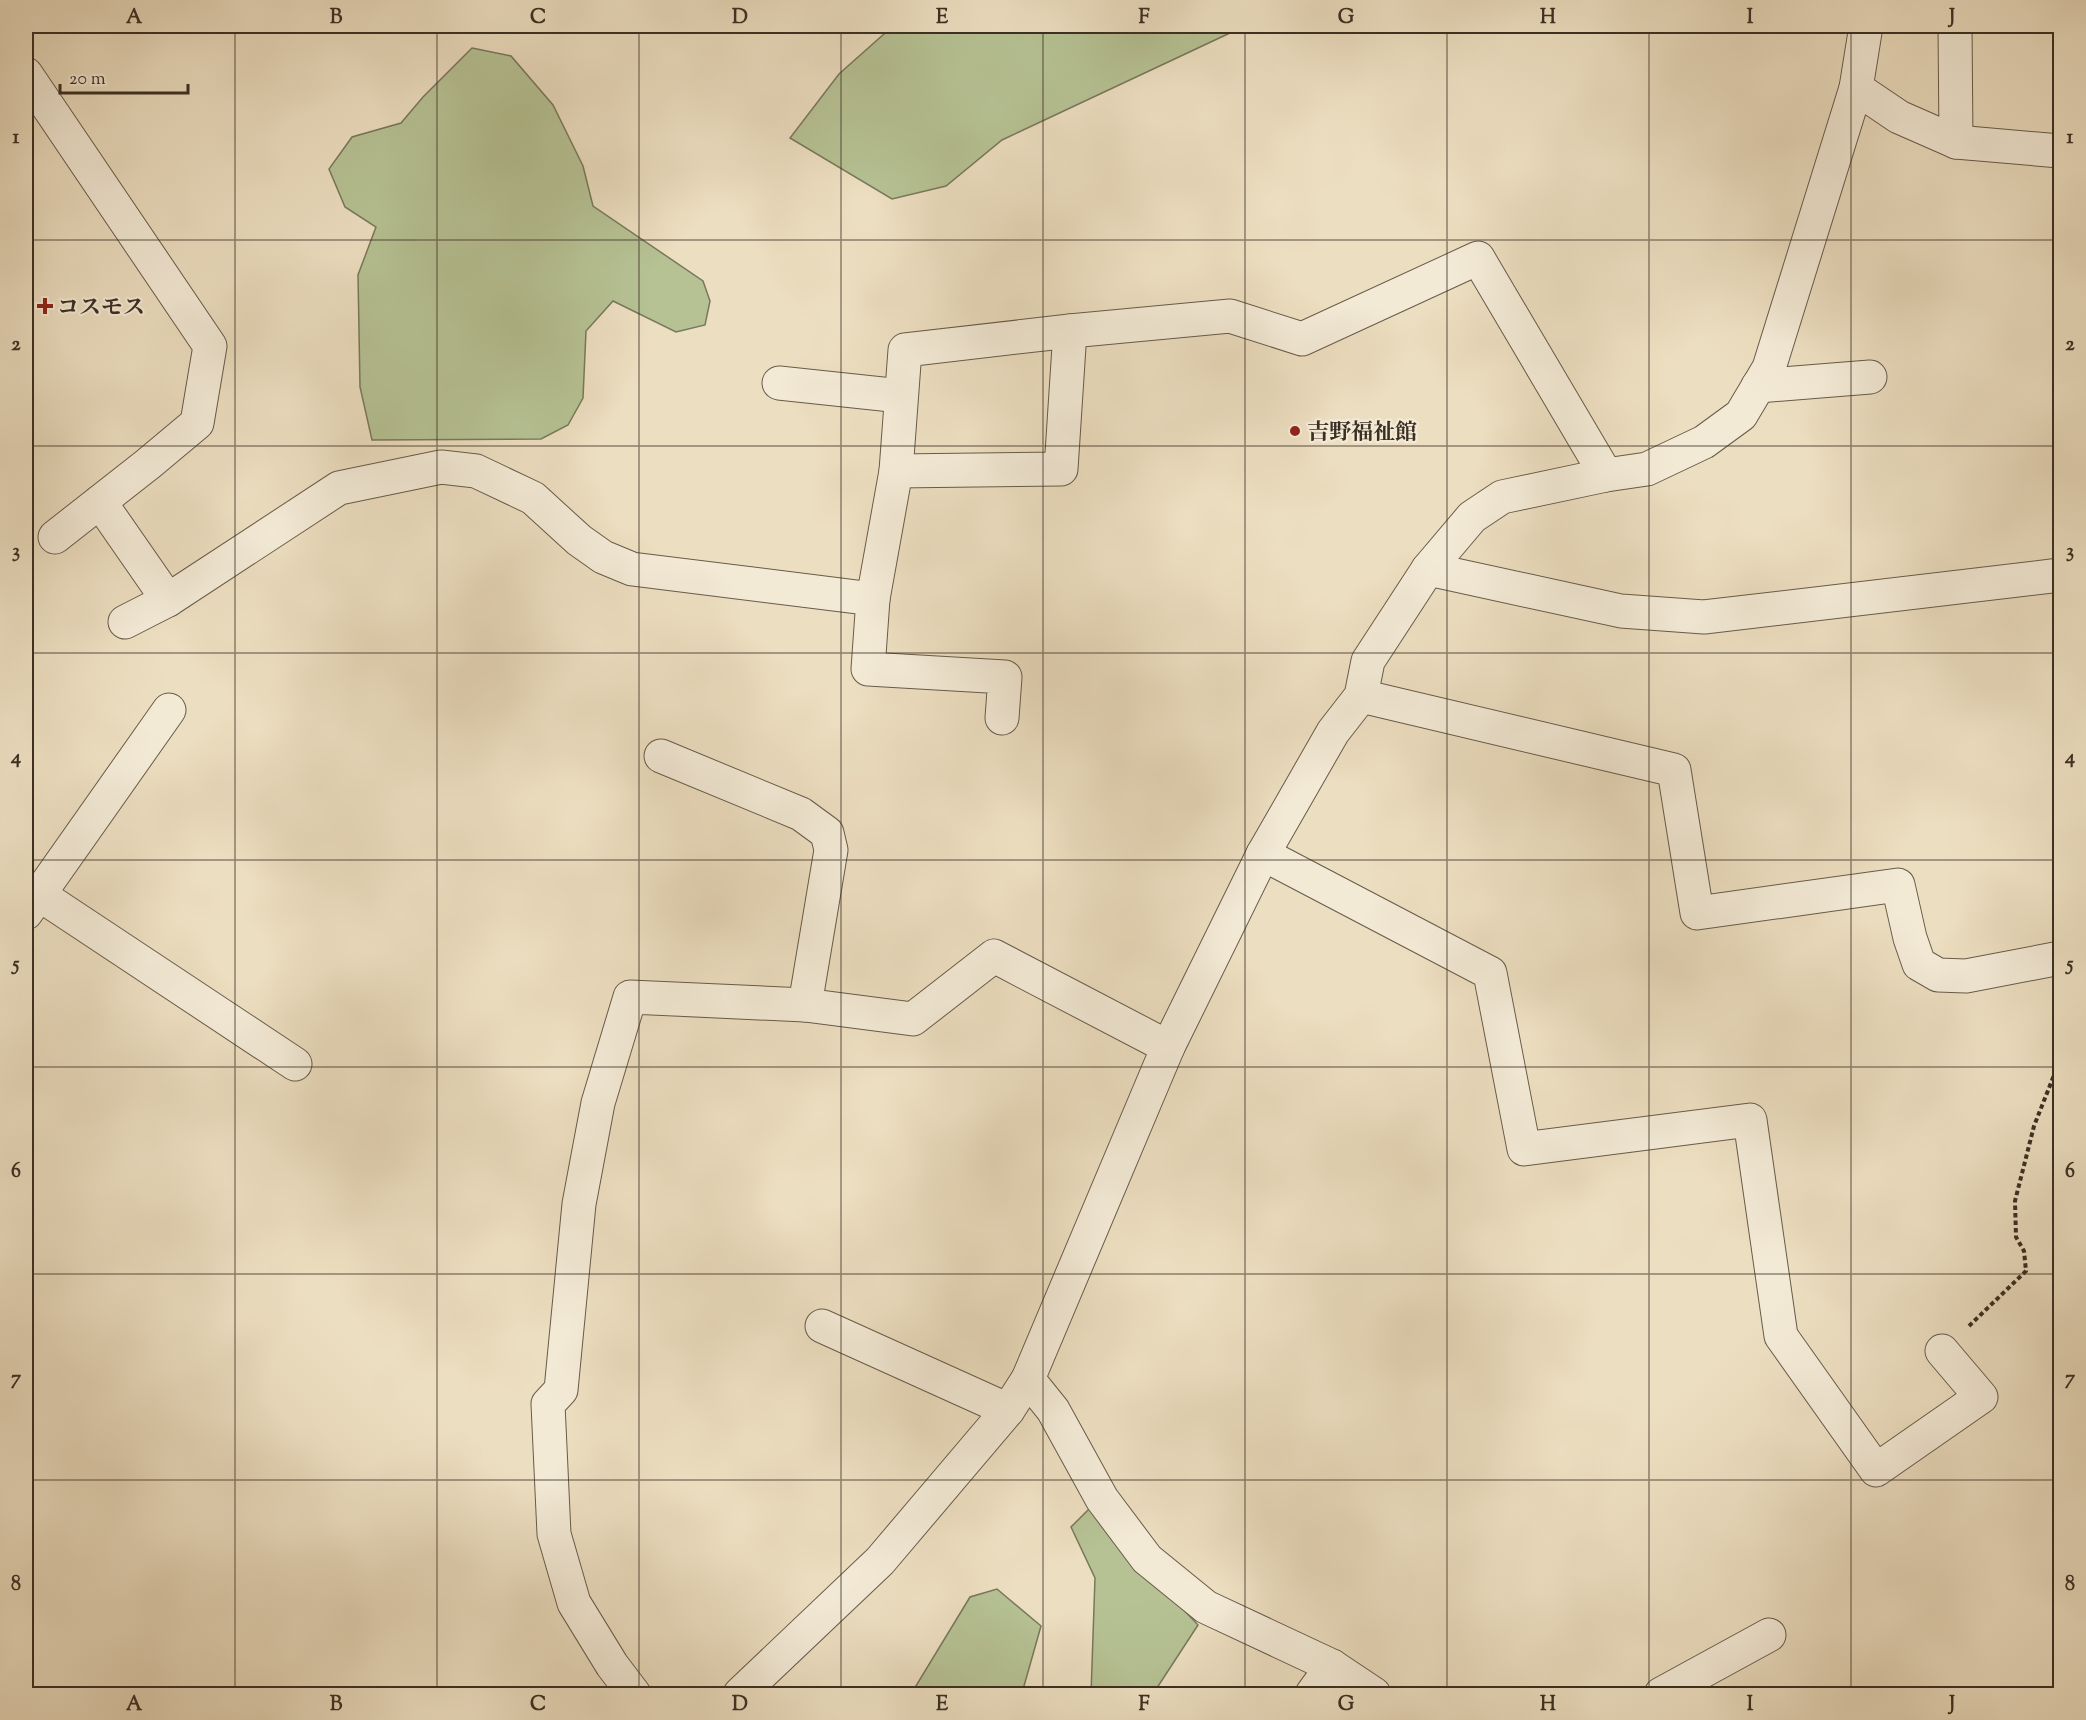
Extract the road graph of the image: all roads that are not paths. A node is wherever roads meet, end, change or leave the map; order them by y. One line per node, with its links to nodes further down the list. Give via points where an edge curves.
1 (1866, 26): 4 (street)
2 (1955, 26): 5 (street)
3 (26, 74): 14 (street, via 210,346 197,423)
4 (1856, 88): 5 (street, via 1899,117); 10 (street, via 1769,368)
5 (1956, 142): 6 (street)
6 (2061, 151)
7 (1070, 331): 11 (street, via 905,350); 12 (street, via 1061,469); 13 (street, via 1230,316 1302,339 1478,258)
8 (1870, 377): 10 (street)
9 (779, 383): 11 (street)
10 (1758, 386): 13 (street, via 1741,415 1704,441 1647,469)
11 (902, 396): 12 (street)
12 (896, 471): 18 (street)
13 (1606, 475): 16 (street, via 1502,496 1472,518)
14 (100, 502): 15 (street); 19 (street)
15 (55, 537)
16 (1428, 569): 17 (street, via 1620,611 1704,617); 21 (street, via 1368,661)
17 (2061, 575)
18 (873, 599): 19 (street, via 632,569 603,557 579,540 533,498 476,471 441,468 339,488); 23 (street, via 868,669 1005,677)
19 (168, 600): 20 (street)
20 (125, 622)
21 (1360, 696): 25 (street, via 1333,732); 27 (street, via 1674,770 1697,913 1898,885 1919,964 1938,975 1966,976)
22 (169, 710): 26 (street)
23 (1002, 718)
24 (661, 756): 28 (street, via 801,814 827,833 831,850)
25 (1263, 854): 29 (street); 32 (street, via 1490,973 1524,1149 1750,1120 1781,1336 1876,1470 1981,1398)
26 (33, 904): 30 (street)
27 (2061, 958)
28 (805, 1005): 29 (street, via 913,1019 994,956); 37 (street, via 630,997 598,1103 579,1204 561,1390 548,1404 554,1534 574,1603)
29 (1168, 1047): 33 (street)
30 (295, 1064)
31 (822, 1326): 34 (street)
32 (1942, 1351)
33 (1028, 1379): 34 (street); 36 (street, via 1053,1410 1102,1499 1147,1558 1206,1607)
34 (1008, 1410): 38 (street, via 880,1562)
35 (1769, 1635): 41 (street)
36 (1332, 1666): 39 (street); 40 (street)
37 (634, 1695)
38 (740, 1695)
39 (1312, 1695)
40 (1374, 1695)
41 (1661, 1695)

